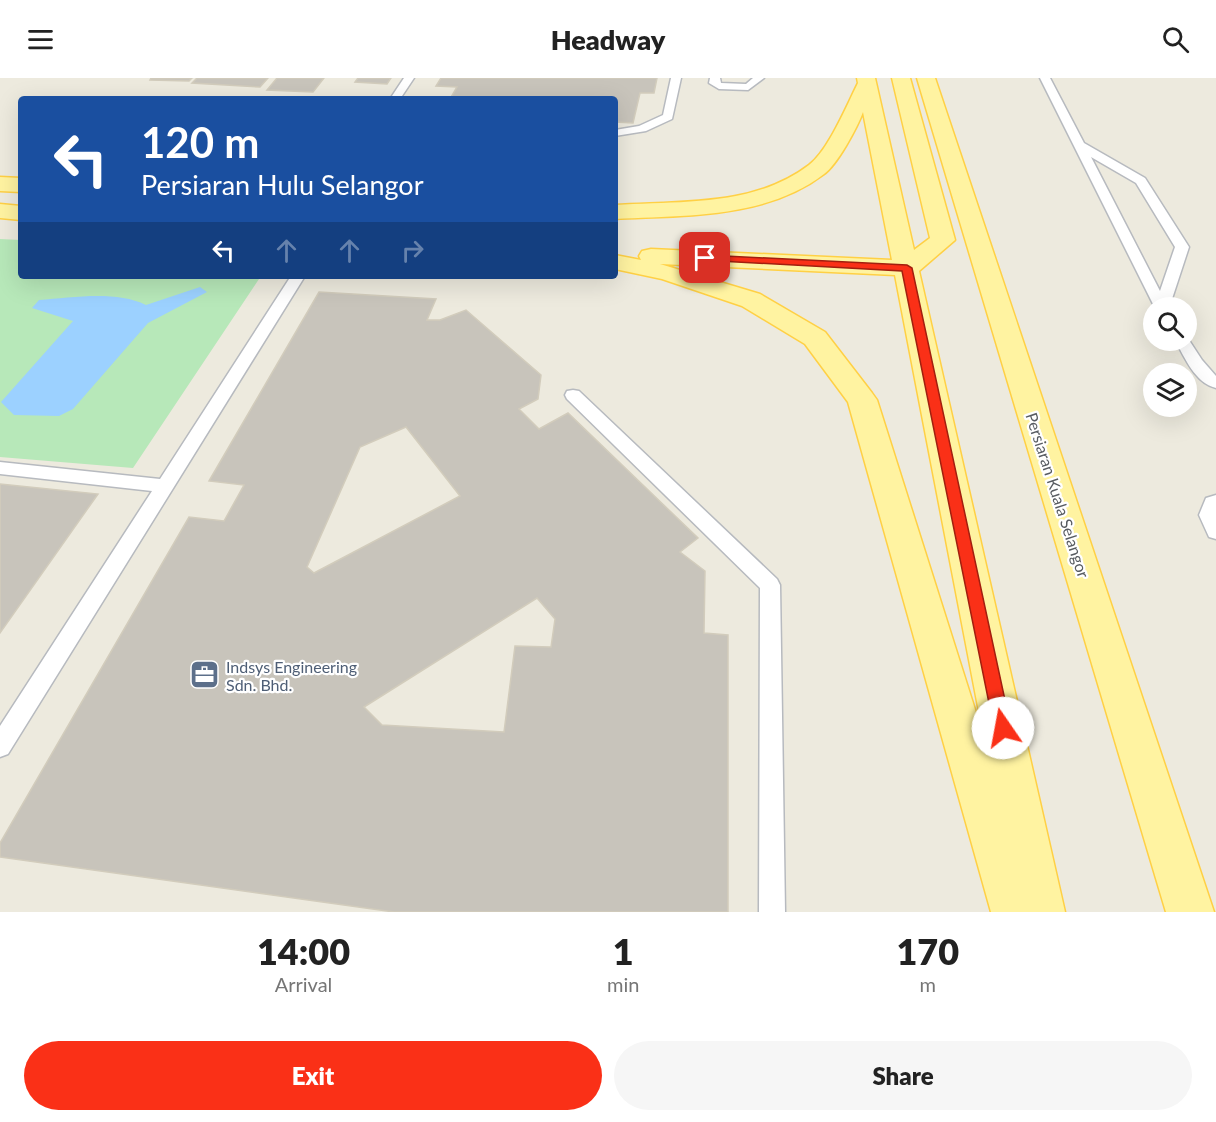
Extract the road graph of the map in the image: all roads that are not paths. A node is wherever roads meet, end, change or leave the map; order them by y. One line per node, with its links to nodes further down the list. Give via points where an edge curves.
1 (409, 78): 9 (lane)
2 (676, 78): 10 (lane, via 668,117 642,129)
3 (715, 78): 4 (lane, via 719,86 748,87)
4 (759, 78)
5 (901, 78): 19 (main road, via 943,240)
6 (926, 78): 34 (main road, Persiaran Kuala Selangor)
7 (1044, 78): 11 (lane)
8 (866, 81): 15 (main road, via 844,131 818,169 776,192 732,205); 19 (main road)
9 (397, 96)
10 (618, 133)
11 (1079, 145): 21 (lane); 22 (lane, via 1141,181 1182,247)
12 (0, 184): 13 (main road)
13 (18, 185)
14 (0, 211): 16 (main road)
15 (624, 212)
16 (18, 213)
17 (618, 254): 19 (main road)
18 (618, 263): 32 (main road, via 668,273 751,300 815,338 862,400)
19 (907, 268): 33 (main road)
20 (296, 279): 27 (lane)
21 (1156, 297)
22 (1166, 297)
23 (1189, 351): 24 (lane)
24 (1216, 383)
25 (573, 395): 31 (lane, via 770,585)
26 (0, 468): 27 (lane)
27 (165, 486): 30 (lane)
28 (1216, 502): 29 (lane, via 1212,502 1208,515)
29 (1216, 532)
30 (0, 746)
31 (772, 912)
32 (1015, 912)
33 (1041, 912)
34 (1190, 912)

